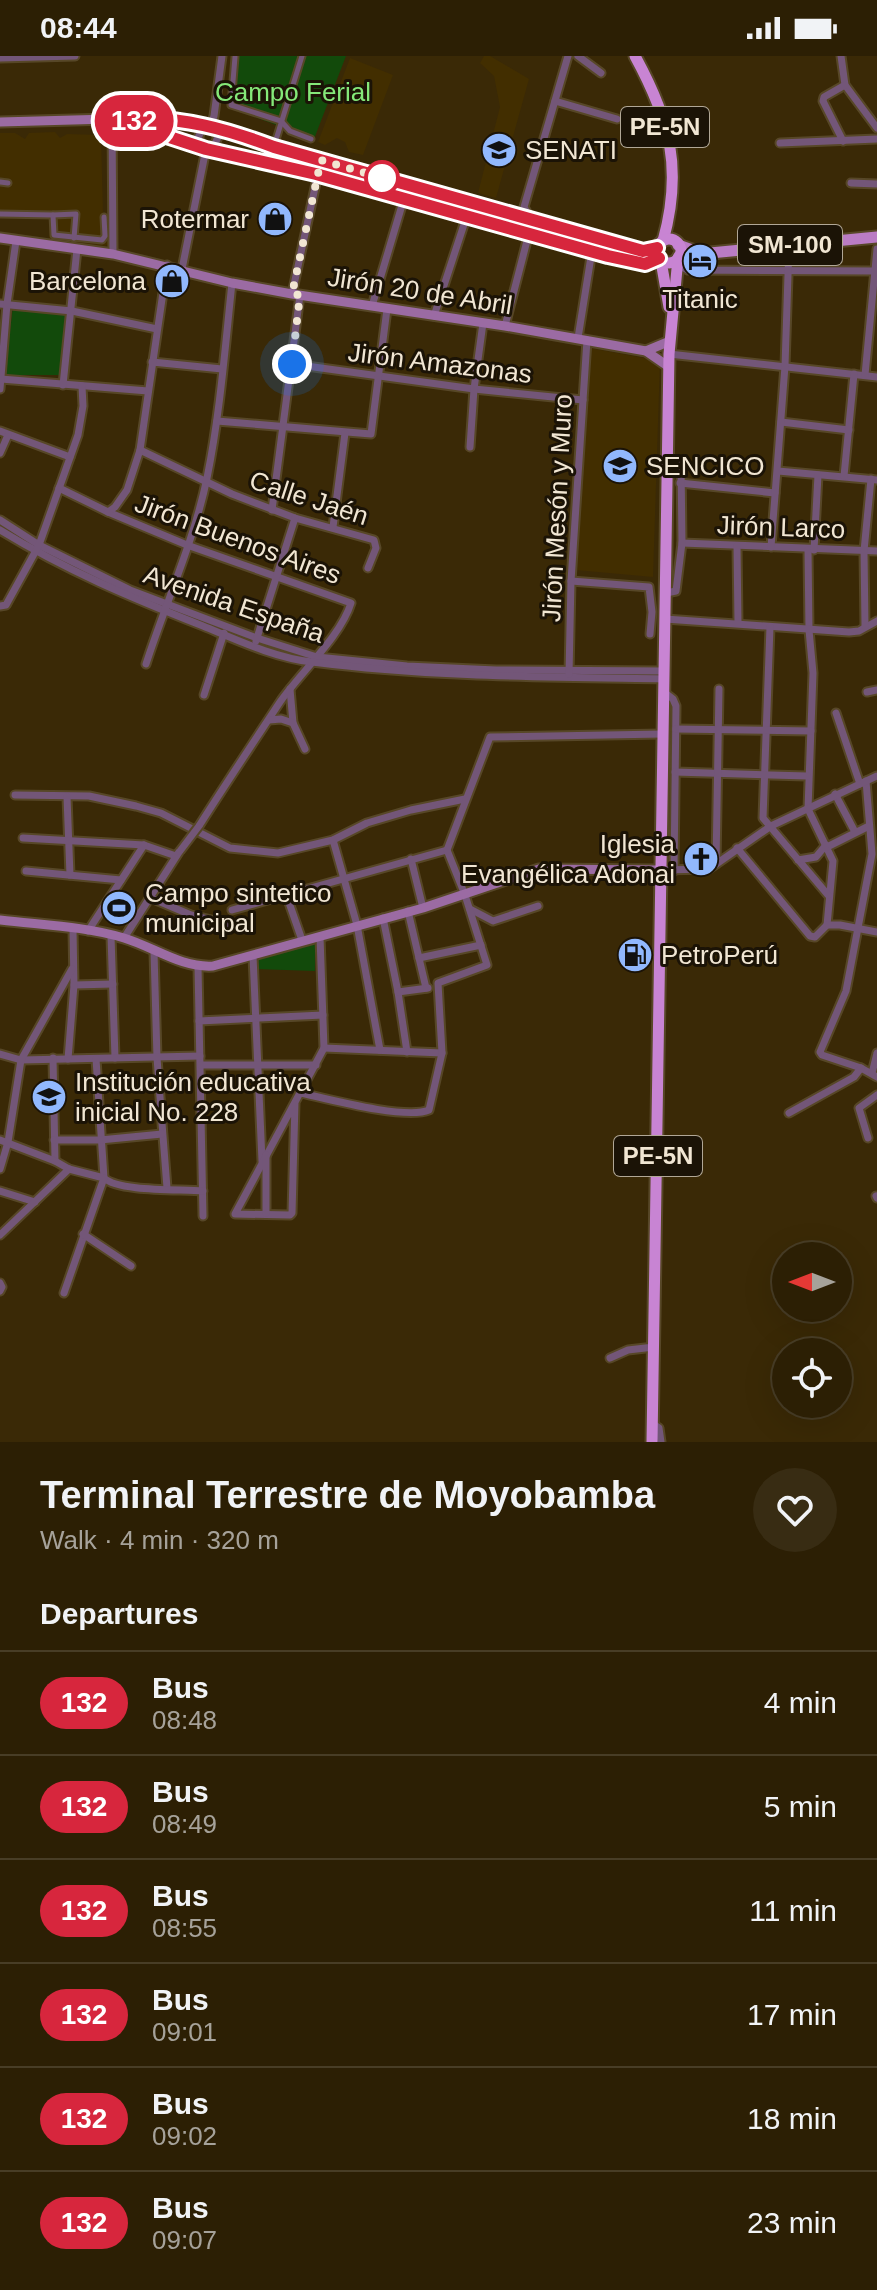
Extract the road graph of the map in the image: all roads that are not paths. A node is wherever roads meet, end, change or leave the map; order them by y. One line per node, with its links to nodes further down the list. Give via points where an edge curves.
1 (75, 56): 9 (street)
2 (222, 56): 18 (street)
3 (235, 56): 16 (street, via 231,105)
4 (302, 56): 16 (street)
5 (568, 56): 12 (street)
6 (578, 56): 10 (street)
7 (635, 56): 35 (highway, PE-5N, via 657,97 667,135 674,173)
8 (841, 56): 11 (street)
9 (0, 58)
10 (601, 73)
11 (845, 85): 19 (street); 22 (street, via 823,101)
12 (555, 101): 14 (street); 40 (street, via 524,207)
13 (112, 119): 15 (main road); 17 (main road); 53 (street)
14 (617, 119)
15 (131, 120): 18 (main road); 25 (main road)
16 (281, 121): 20 (street); 24 (street)
17 (0, 122)
18 (210, 127): 24 (main road); 25 (street, via 218,137); 25 (street, via 198,138)
19 (877, 128)
20 (311, 139)
21 (877, 139): 22 (street)
22 (843, 141): 23 (street)
23 (780, 143)
24 (274, 147): 26 (main road)
25 (206, 149): 27 (main road); 55 (street)
26 (321, 160): 27 (street); 32 (main road)
27 (316, 174): 33 (main road); 59 (street)
28 (0, 182): 29 (street)
29 (8, 183)
30 (851, 183): 31 (street)
31 (877, 184)
32 (408, 185): 33 (street); 34 (main road)
33 (404, 199): 38 (main road); 61 (street)
34 (471, 203): 38 (street); 40 (main road)
35 (672, 204): 51 (highway, PE-5N); 52 (highway, PE-5N)
36 (0, 214): 37 (street)
37 (53, 215): 45 (street, via 54,235); 45 (street, via 76,214)
38 (468, 215): 41 (main road); 64 (street)
39 (104, 217): 45 (street, via 102,240)
40 (530, 220): 41 (street); 44 (main road)
41 (529, 233): 50 (main road); 67 (street)
42 (877, 237): 47 (main road, SM-100)
43 (0, 238): 46 (main road, Jirón 20 de Abril)
44 (594, 238): 50 (street, Jirón Mesón y Muro); 51 (main road)
45 (74, 239)
46 (16, 241): 48 (main road, Jirón 20 de Abril); 60 (street)
47 (789, 245): 52 (main road, SM-100); 57 (street)
48 (77, 249): 53 (main road, Jirón 20 de Abril); 63 (street)
49 (877, 249): 56 (street)
50 (591, 250): 51 (main road, via 645,264); 69 (street, Jirón Mesón y Muro)
51 (660, 252): 52 (highway); 52 (highway, via 668,263); 65 (highway, PE-5N)
52 (678, 253): 57 (street, via 688,270); 65 (highway, PE-5N)
53 (113, 254): 54 (main road, Jirón 20 de Abril)
54 (167, 265): 55 (main road, Jirón 20 de Abril); 68 (street)
55 (182, 269): 58 (main road, Jirón 20 de Abril)
56 (875, 271): 57 (street); 78 (street)
57 (789, 272): 74 (street)
58 (232, 283): 59 (main road, Jirón 20 de Abril); 76 (street)
59 (296, 295): 61 (main road, Jirón 20 de Abril); 73 (street)
60 (4, 304): 63 (street); 81 (street)
61 (372, 306): 62 (main road, Jirón 20 de Abril)
62 (387, 309): 64 (main road, Jirón 20 de Abril); 79 (street)
63 (72, 311): 68 (street); 82 (street)
64 (434, 316): 66 (main road, Jirón 20 de Abril)
65 (671, 318): 70 (highway, PE-5N)
66 (483, 323): 67 (main road, Jirón 20 de Abril); 85 (street)
67 (505, 326): 69 (main road, Jirón 20 de Abril)
68 (157, 329): 72 (street)
69 (582, 339): 71 (main road, Jirón 20 de Abril); 87 (street, Jirón Mesón y Muro)
70 (669, 347): 71 (main road); 74 (street); 75 (highway, PE-5N)
71 (646, 351): 75 (main road)
72 (152, 362): 76 (street); 86 (street)
73 (292, 364): 79 (street, Jirón Amazonas); 90 (street)
74 (785, 366): 77 (street); 89 (street)
75 (669, 367): 97 (highway, PE-5N)
76 (222, 369): 88 (street)
77 (854, 374): 78 (street); 91 (street)
78 (865, 375): 80 (street)
79 (378, 376): 85 (street, Jirón Amazonas); 93 (street, via 371,434)
80 (877, 377)
81 (1, 379): 82 (street); 84 (street)
82 (63, 385): 83 (street)
83 (82, 386): 86 (street); 98 (street, via 83,406)
84 (0, 389)
85 (474, 389): 87 (street, Jirón Amazonas); 94 (street)
86 (148, 391): 95 (street)
87 (583, 400): 123 (street, Jirón Mesón y Muro)
88 (217, 421): 90 (street); 103 (street)
89 (781, 422): 91 (street); 99 (street)
90 (285, 427): 93 (street); 107 (street)
91 (849, 430): 101 (street)
92 (4, 433): 96 (street); 98 (street)
93 (345, 433): 111 (street)
94 (470, 447)
95 (140, 450): 103 (street, Calle Jaén); 108 (street, via 127,490)
96 (0, 453)
97 (668, 456): 104 (street, via 680,461); 124 (highway, PE-5N)
98 (70, 457): 105 (street)
99 (778, 471): 100 (street); 106 (street)
100 (818, 475): 101 (street); 118 (street)
101 (844, 476): 102 (street)
102 (874, 479): 119 (street)
103 (206, 480): 107 (street, Calle Jaén); 114 (street)
104 (680, 483): 106 (street); 113 (street)
105 (59, 488): 108 (street, Jirón Buenos Aires); 117 (street)
106 (775, 493): 116 (street)
107 (272, 510): 109 (street, Calle Jaén)
108 (108, 512): 114 (street, Jirón Buenos Aires)
109 (295, 518): 111 (street, Calle Jaén); 122 (street)
110 (0, 520): 117 (street, Avenida España)
111 (333, 527): 121 (street, Calle Jaén, via 376,542)
112 (0, 530): 117 (street, Avenida España)
113 (682, 543): 115 (street, Jirón Larco); 124 (street, via 676,591)
114 (187, 545): 122 (street, Jirón Buenos Aires); 126 (street)
115 (737, 546): 116 (street, Jirón Larco); 130 (street)
116 (771, 547): 118 (street, Jirón Larco)
117 (37, 549): 125 (street, via 6,605); 126 (street, Avenida España, via 126,597)
118 (811, 550): 119 (street, Jirón Larco); 134 (street)
119 (864, 551): 120 (street, Jirón Larco); 131 (street)
120 (877, 551)
121 (368, 568)
122 (277, 579): 136 (street); 137 (street, Jirón Buenos Aires, via 352,605)
123 (571, 581): 127 (street, via 647,586); 139 (street, Jirón Mesón y Muro)
124 (666, 593): 128 (highway, PE-5N)
125 (0, 606)
126 (164, 608): 133 (street, Avenida España); 138 (street)
127 (652, 612): 128 (street); 135 (street)
128 (665, 616): 130 (street); 140 (highway, PE-5N)
129 (877, 621): 131 (street)
130 (738, 623): 132 (street)
131 (865, 626): 134 (street, via 849,632)
132 (770, 627): 134 (street); 152 (street)
133 (225, 630): 136 (street, Avenida España); 146 (street)
134 (809, 630): 153 (street)
135 (650, 634)
136 (255, 642): 137 (street, Avenida España)
137 (314, 660): 139 (street, Avenida España, via 407,672); 141 (street)
138 (146, 664)
139 (569, 674): 140 (street, Avenida España)
140 (664, 675): 144 (highway, PE-5N)
141 (290, 689): 148 (street); 149 (street)
142 (719, 689): 151 (street)
143 (877, 690): 145 (street)
144 (664, 692): 150 (street, via 675,702); 154 (highway, PE-5N)
145 (867, 692)
146 (204, 695)
147 (836, 713): 161 (street)
148 (269, 720): 149 (street); 177 (street, bridge)
149 (293, 723): 155 (street)
150 (676, 729): 151 (street); 156 (street)
151 (720, 729): 152 (street); 157 (street)
152 (766, 730): 153 (street); 158 (street)
153 (811, 731): 159 (street)
154 (662, 734): 165 (street, via 491,737); 181 (highway, PE-5N)
155 (305, 749)
156 (675, 772): 157 (street); 183 (street)
157 (717, 775): 158 (street); 180 (street)
158 (764, 775): 159 (street); 167 (street, via 763,818)
159 (807, 776): 166 (street)
160 (877, 776): 161 (street)
161 (863, 782): 162 (street); 168 (street)
162 (835, 794): 166 (street); 169 (street)
163 (15, 795): 164 (street)
164 (67, 797): 171 (street); 172 (street, via 89,796 161,813 230,848 278,853)
165 (465, 799): 172 (street, via 367,823); 176 (street)
166 (808, 809): 167 (street); 174 (street)
167 (771, 826): 175 (street); 179 (street)
168 (869, 826): 169 (street); 201 (street, via 872,854)
169 (855, 832): 174 (street)
170 (23, 838): 171 (street)
171 (68, 839): 173 (street); 184 (street)
172 (333, 840): 185 (street)
173 (144, 845): 177 (street); 186 (street)
174 (827, 846): 179 (street, via 816,857); 189 (street, via 833,861)
175 (737, 848): 180 (street); 199 (street, via 807,934 815,937)
176 (447, 850): 178 (street); 188 (street)
177 (178, 854): 190 (street)
178 (411, 859): 185 (street); 192 (street)
179 (798, 860): 189 (street)
180 (716, 864): 183 (street)
181 (661, 870): 183 (street); 188 (main road, via 539,869); 267 (highway, PE-5N)
182 (26, 871): 184 (street)
183 (674, 871)
184 (70, 875): 186 (street)
185 (344, 878): 187 (street); 198 (street)
186 (121, 880): 203 (street)
187 (286, 894): 194 (street); 208 (street)
188 (465, 895): 192 (main road); 193 (street)
189 (828, 895): 199 (street)
190 (151, 898): 200 (street); 207 (street)
191 (538, 906): 193 (street, via 490,921)
192 (423, 908): 195 (main road)
193 (470, 909): 209 (street)
194 (232, 910)
195 (408, 911): 196 (main road); 212 (street)
196 (383, 918): 198 (main road); 219 (street)
197 (0, 920): 202 (main road)
198 (357, 925): 206 (main road); 224 (street)
199 (827, 925): 201 (street)
200 (236, 926)
201 (859, 929): 204 (street); 238 (street, via 846,991 820,1050)
202 (73, 930): 203 (main road); 214 (street)
203 (88, 931): 205 (main road)
204 (877, 932)
205 (111, 936): 207 (main road); 215 (street)
206 (320, 937): 208 (main road); 220 (street)
207 (124, 938): 210 (main road)
208 (302, 940): 211 (main road)
209 (481, 945): 212 (street); 217 (street, via 486,966 439,982)
210 (154, 952): 213 (main road); 231 (street)
211 (253, 956): 213 (main road); 221 (street)
212 (419, 958): 218 (street)
213 (198, 967): 222 (street)
214 (72, 969): 216 (street); 234 (street)
215 (113, 984): 216 (street); 230 (street)
216 (74, 985): 232 (street)
217 (438, 987): 218 (street); 226 (street)
218 (426, 988): 219 (street)
219 (398, 992): 225 (street)
220 (323, 1015): 221 (street); 223 (street)
221 (257, 1020): 222 (street); 236 (street)
222 (199, 1021): 235 (street)
223 (324, 1048): 224 (street); 237 (street)
224 (380, 1050): 225 (street)
225 (407, 1052): 226 (street)
226 (442, 1053): 240 (street, via 431,1106 423,1112 358,1106)
227 (877, 1053): 239 (street)
228 (0, 1054): 234 (street)
229 (53, 1058): 232 (street); 234 (street); 246 (street)
230 (115, 1058): 231 (street); 233 (street)
231 (157, 1058): 235 (street); 244 (street)
232 (68, 1059): 233 (street)
233 (96, 1059): 247 (street)
234 (21, 1060): 248 (street)
235 (200, 1060): 236 (street); 257 (street)
236 (259, 1065): 237 (street); 251 (street)
237 (316, 1065): 240 (street)
238 (861, 1068): 239 (street); 243 (street)
239 (875, 1075)
240 (301, 1093): 242 (street)
241 (877, 1095): 245 (street, via 859,1108)
242 (295, 1103): 249 (street); 259 (street, via 292,1213)
243 (789, 1113)
244 (162, 1134): 247 (street); 255 (street)
245 (868, 1138)
246 (54, 1140): 247 (street); 250 (street)
247 (100, 1140): 254 (street)
248 (4, 1141): 250 (street); 252 (street)
249 (266, 1152): 251 (street); 259 (street)
250 (55, 1161): 253 (street)
251 (262, 1161): 259 (street, via 235,1212)
252 (0, 1169)
253 (69, 1169): 254 (street); 258 (street)
254 (104, 1178): 255 (street, via 119,1186); 261 (street)
255 (167, 1188): 257 (street)
256 (0, 1191): 258 (street)
257 (203, 1191): 260 (street)
258 (35, 1202): 262 (street)
259 (266, 1213)
260 (203, 1216)
261 (83, 1234): 263 (street); 266 (street)
262 (0, 1235)
263 (131, 1266)
264 (0, 1283): 265 (street)
265 (0, 1291)
266 (64, 1293)
267 (654, 1347): 268 (street); 269 (highway, PE-5N)
268 (610, 1358)
269 (653, 1424): 270 (highway, PE-5N); 271 (street)
270 (652, 1442)
271 (661, 1442)

